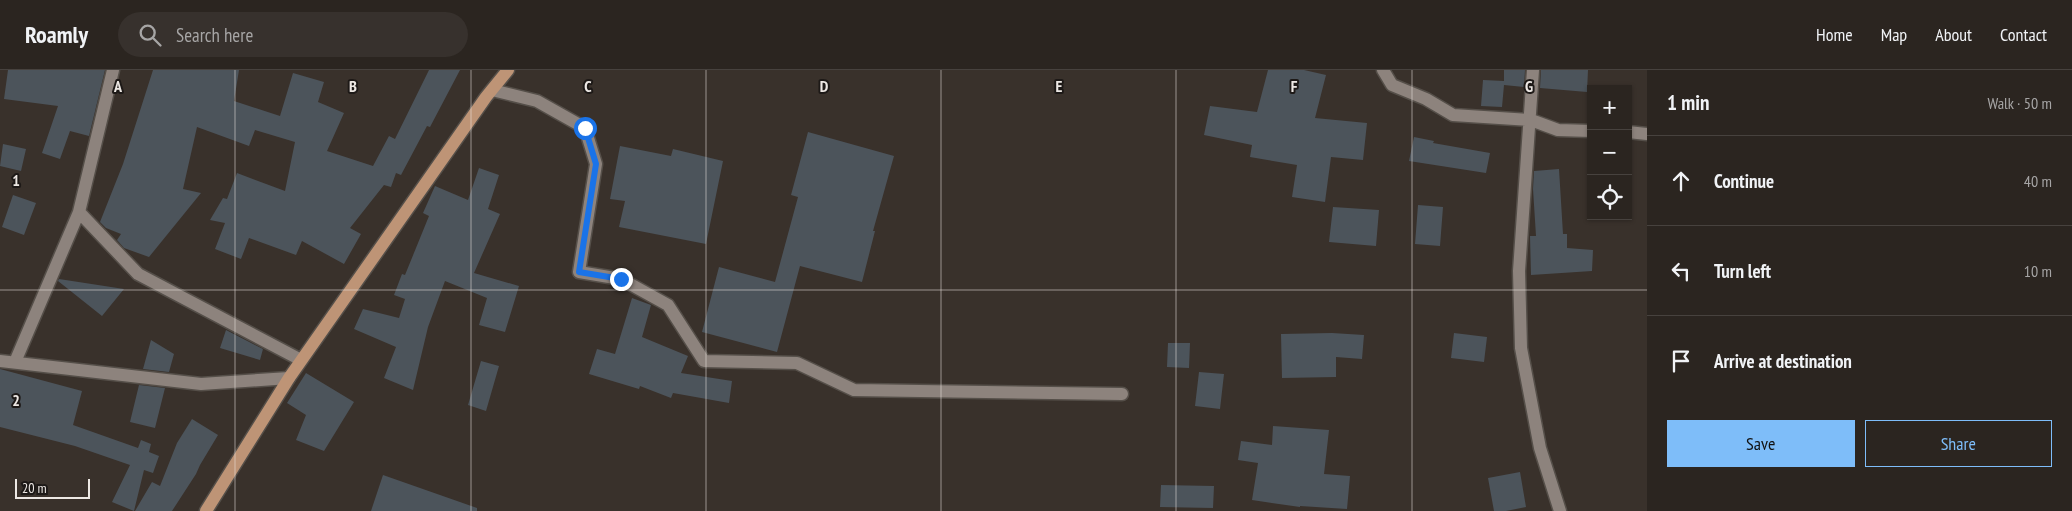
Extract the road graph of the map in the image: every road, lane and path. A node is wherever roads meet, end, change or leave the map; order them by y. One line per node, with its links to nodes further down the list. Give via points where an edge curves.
1 (113, 70): 10 (street)
2 (508, 70): 5 (main road)
3 (1383, 70): 6 (street, via 1392,85 1453,115)
4 (1533, 70): 6 (street)
5 (492, 90): 11 (main road); 15 (street, via 537,101 585,128 596,164 579,272 621,279 668,305 704,361 797,363 854,390)
6 (1531, 120): 7 (street, via 1558,130); 17 (street, via 1520,271 1521,348 1540,448)
7 (1587, 131)
8 (1632, 132): 9 (street)
9 (1647, 134)
10 (79, 212): 11 (street, via 138,274); 13 (street)
11 (302, 360): 14 (main road)
12 (0, 361): 13 (street)
13 (14, 362): 14 (street, via 201,384)
14 (289, 378): 16 (main road)
15 (1122, 394)
16 (206, 511)
17 (1560, 511)

